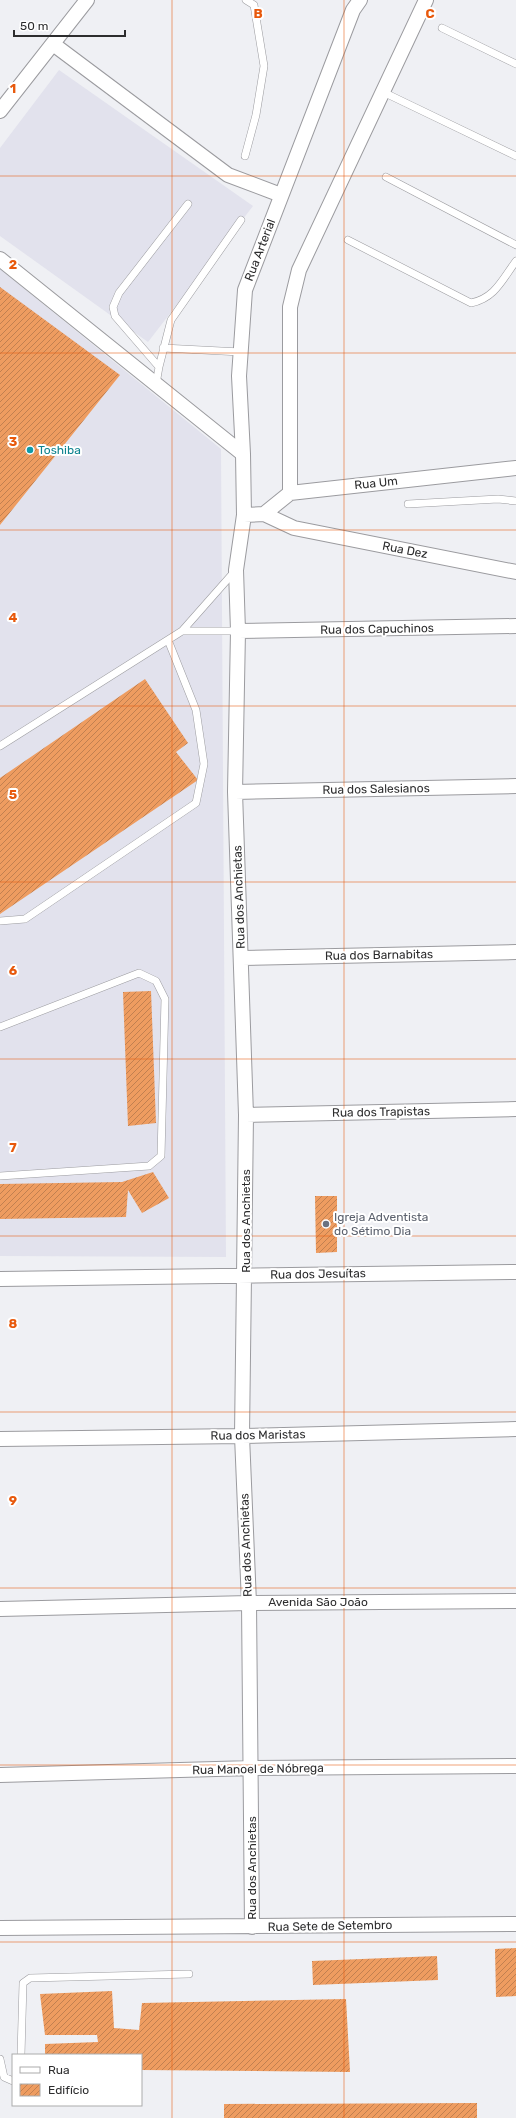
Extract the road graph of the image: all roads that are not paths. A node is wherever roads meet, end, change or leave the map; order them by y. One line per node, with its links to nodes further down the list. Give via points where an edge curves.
1 (87, 0): 6 (street)
2 (246, 0): 10 (lane, via 254,5 264,66 256,115)
3 (360, 0): 13 (street, Rua Arterial, via 353,10)
4 (426, 0): 8 (street)
5 (442, 28): 7 (lane)
6 (53, 44): 9 (street); 13 (street, via 228,175)
7 (516, 64)
8 (383, 92): 11 (lane); 26 (street, via 299,270 290,307)
9 (1, 108)
10 (245, 156)
11 (516, 156)
12 (386, 177): 17 (lane)
13 (281, 195): 21 (street, Rua Arterial, via 245,290)
14 (188, 204): 22 (lane, via 119,293 113,307 115,316)
15 (241, 220): 20 (lane, via 171,320)
16 (348, 240): 19 (lane, via 470,303 483,301 491,296)
17 (516, 245)
18 (0, 259): 23 (street)
19 (516, 261)
20 (163, 348): 21 (lane); 22 (lane)
21 (241, 352): 24 (street, Rua Arterial, via 238,376)
22 (159, 367): 23 (lane)
23 (156, 384): 24 (street)
24 (243, 454): 30 (street, Rua Arterial)
25 (516, 468): 26 (street, Rua Um)
26 (290, 493): 29 (street)
27 (516, 501): 28 (lane, via 498,499)
28 (408, 504)
29 (264, 514): 30 (street); 32 (street, Rua Dez, via 294,528)
30 (244, 515): 31 (street, Rua dos Anchietas)
31 (236, 570): 34 (lane); 35 (street, Rua dos Anchietas)
32 (516, 572)
33 (516, 626): 35 (street, Rua dos Capuchinos)
34 (182, 631): 35 (lane); 36 (lane)
35 (238, 631): 39 (street, Rua dos Anchietas)
36 (168, 640): 37 (lane); 40 (lane, via 196,710 204,764 196,803 25,919)
37 (0, 746)
38 (516, 786): 39 (street, Rua dos Salesianos)
39 (235, 792): 42 (street, Rua dos Anchietas)
40 (0, 921)
41 (516, 952): 42 (street, Rua dos Barnabitas)
42 (242, 958): 45 (street, Rua dos Anchietas)
43 (0, 1027): 46 (lane, via 139,973 156,981 165,999 161,1156 149,1166)
44 (516, 1109): 45 (street, Rua dos Trapistas)
45 (246, 1115): 48 (street, Rua dos Anchietas)
46 (0, 1176)
47 (516, 1272): 48 (street, Rua dos Jesuítas)
48 (246, 1274): 49 (street, Rua dos Jesuítas); 51 (street, Rua dos Anchietas)
49 (0, 1279)
50 (516, 1429): 51 (street, Rua dos Maristas)
51 (242, 1436): 52 (street, Rua dos Maristas); 54 (street, Rua dos Anchietas)
52 (0, 1439)
53 (516, 1601): 54 (street, Avenida São João)
54 (249, 1603): 55 (street, Avenida São João); 57 (street, Rua dos Anchietas)
55 (0, 1609)
56 (516, 1766): 57 (street, Rua Manoel de Nóbrega)
57 (252, 1768): 58 (street, Rua Manoel de Nóbrega); 60 (street, Rua dos Anchietas)
58 (0, 1775)
59 (516, 1924): 60 (street, Rua Sete de Setembro)
60 (252, 1927): 61 (street, Rua Sete de Setembro)
61 (0, 1928)
62 (189, 1974): 63 (lane, via 30,1978 22,1983)
63 (21, 2054)
64 (0, 2059): 65 (lane, via 4,2077)
65 (12, 2081)

